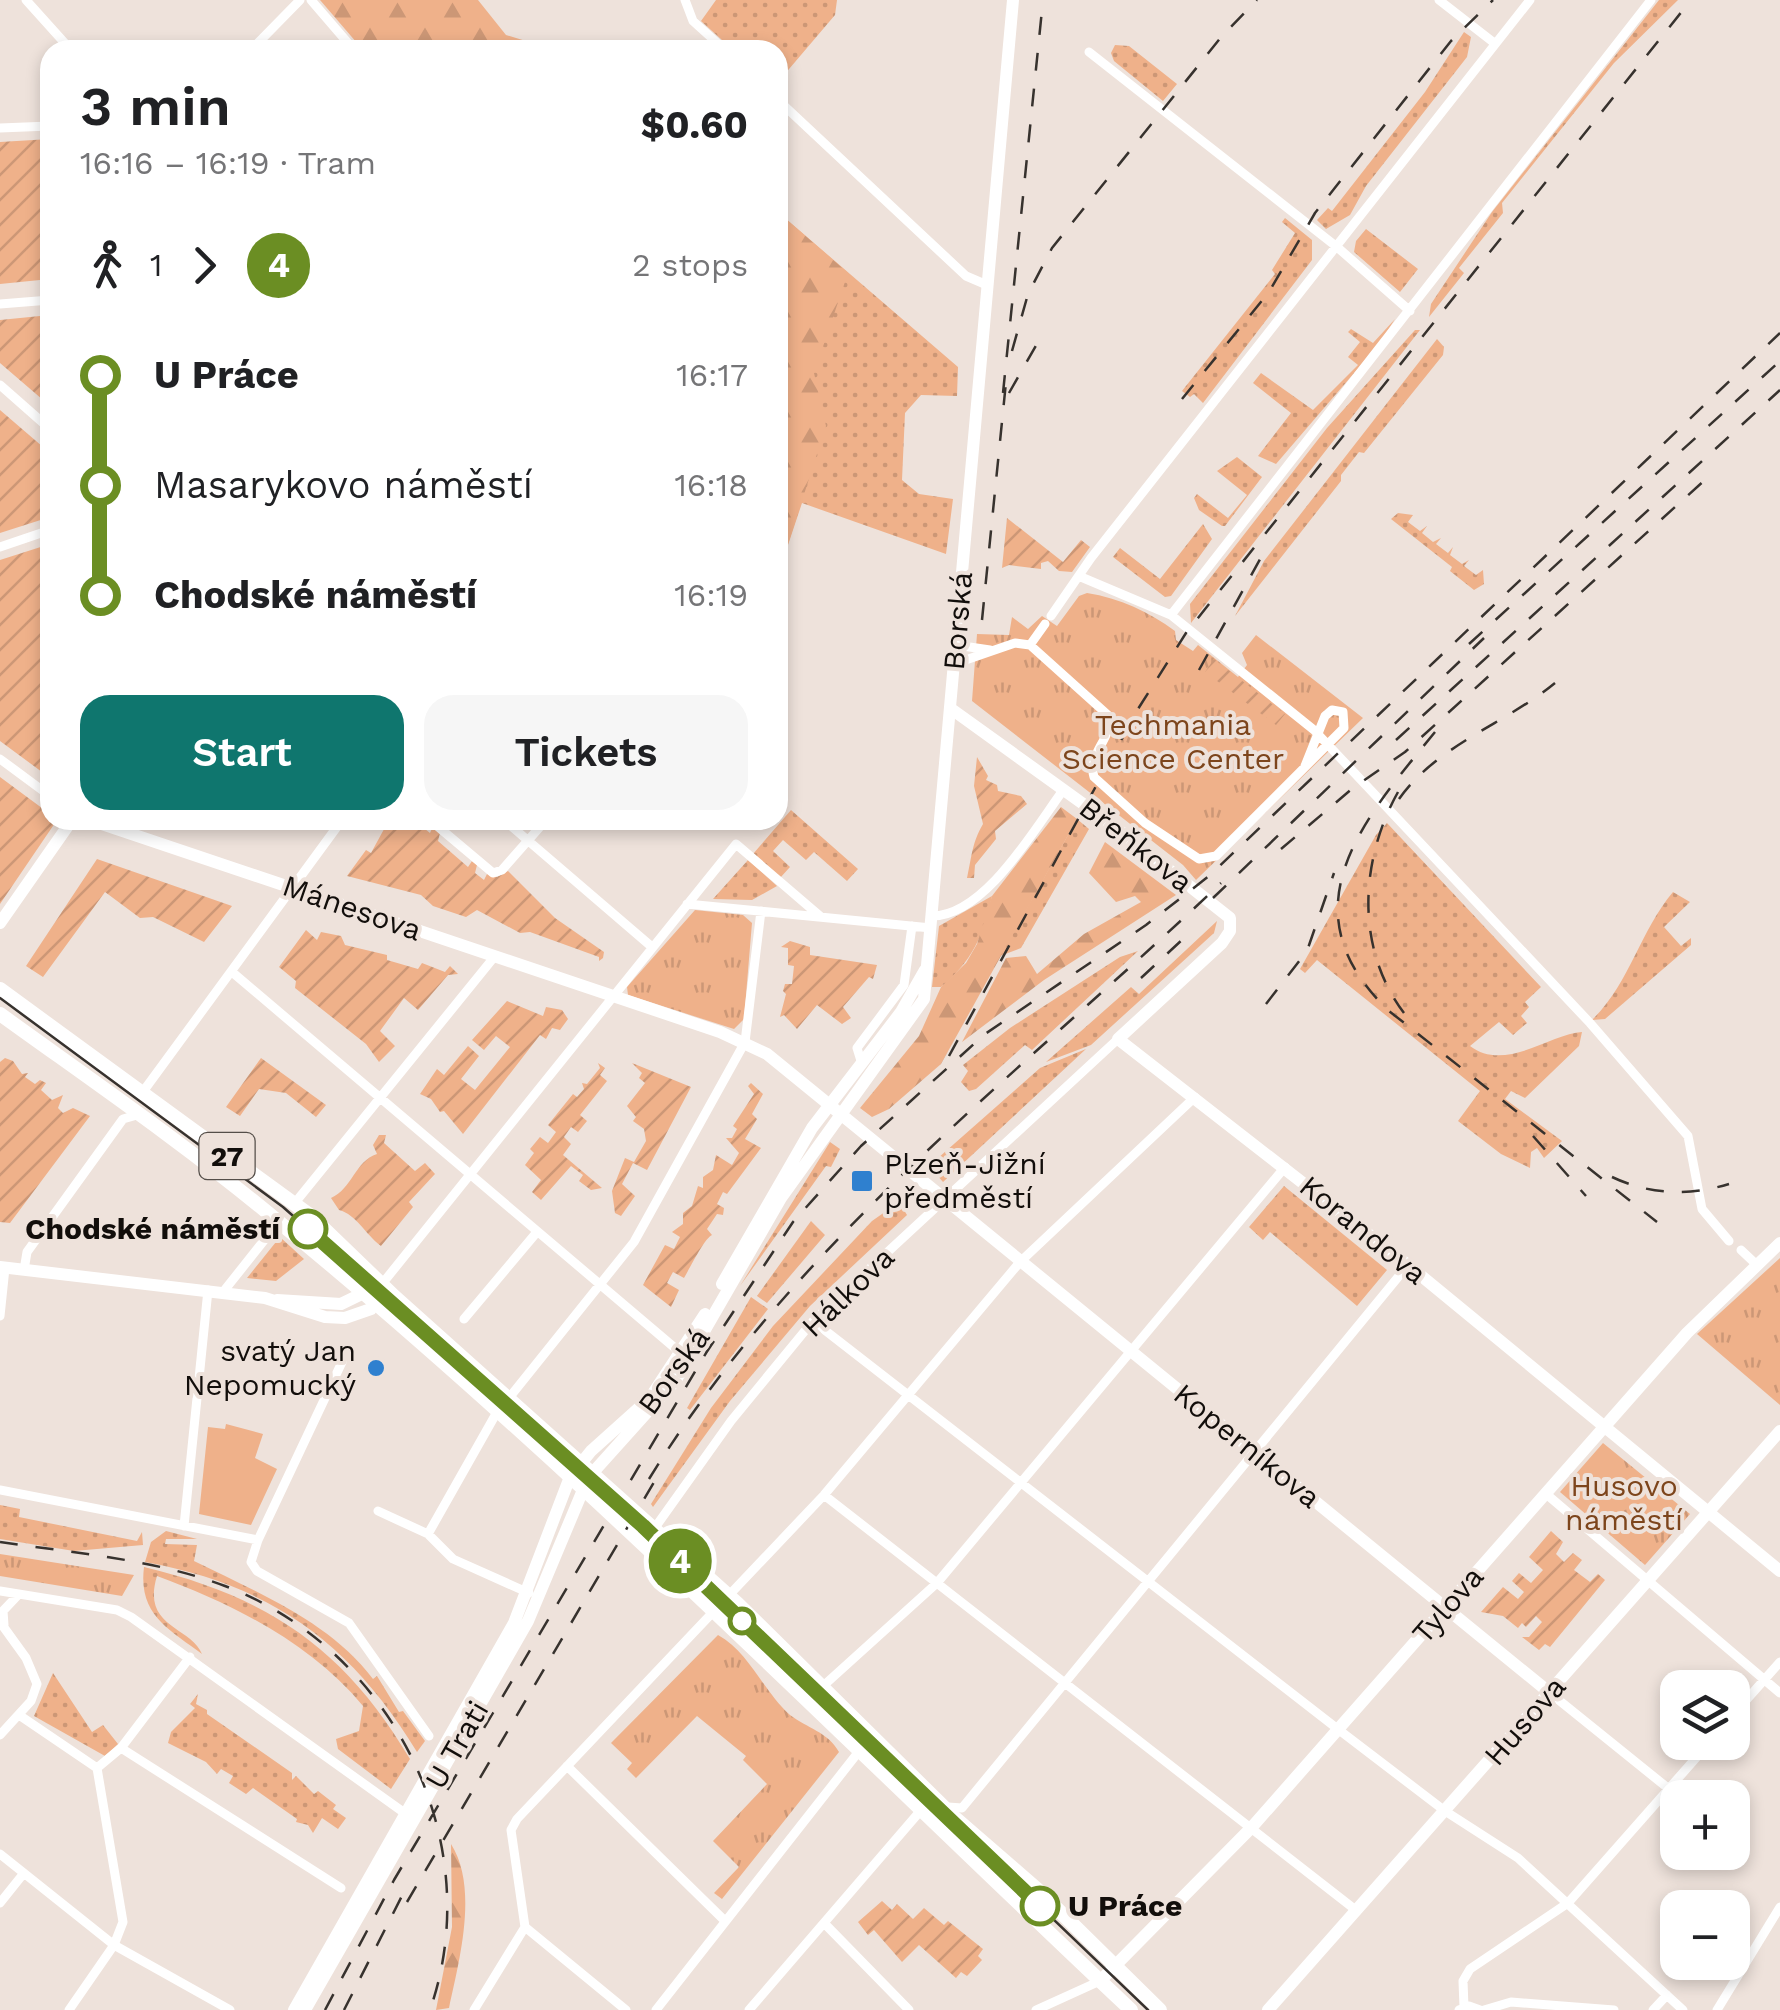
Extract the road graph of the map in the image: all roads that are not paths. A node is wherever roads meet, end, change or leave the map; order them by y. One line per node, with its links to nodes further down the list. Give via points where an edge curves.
1 (26, 0): 9 (street)
2 (300, 0): 10 (street)
3 (311, 0): 11 (street)
4 (685, 0): 12 (street)
5 (1013, 0): 19 (street, Borská)
6 (1439, 0): 13 (street)
7 (1530, 0): 13 (street)
8 (1652, 0): 22 (street)
9 (61, 40)
10 (262, 40)
11 (345, 40)
12 (714, 40)
13 (1493, 42): 18 (street)
14 (1089, 52): 18 (street)
15 (788, 109): 19 (street, via 966,276)
16 (40, 126): 17 (street)
17 (0, 128)
18 (1337, 247): 22 (street); 27 (street)
19 (987, 285): 29 (street, Borská)
20 (40, 301): 21 (street)
21 (0, 304)
22 (1410, 311): 28 (street)
23 (0, 385): 24 (street)
24 (40, 420)
25 (40, 533): 26 (street)
26 (0, 546)
27 (1081, 577): 28 (street); 30 (street)
28 (1172, 614): 75 (street, via 1335,751 1688,1136 1702,1208)
29 (956, 645): 31 (street); 32 (street, Borská)
30 (1030, 645): 31 (street); 35 (street, via 1109,716 1110,728 1093,760 1094,777 1199,859 1216,856)
31 (998, 650): 32 (street)
32 (954, 664): 33 (street, Borská)
33 (950, 708): 37 (street, Břeňkova); 50 (street, Borská)
34 (0, 759): 36 (street)
35 (1306, 766): 35 (street, via 1344,728 1343,712 1325,716)
36 (40, 787)
37 (1070, 793): 48 (street, Břeňkova); 50 (street, via 990,886)
38 (65, 830): 51 (street)
39 (120, 830): 45 (street, Mánesova)
40 (334, 830): 45 (street)
41 (442, 830): 44 (street, via 493,873)
42 (516, 830): 44 (street)
43 (537, 830): 44 (street)
44 (528, 840): 53 (street)
45 (290, 887): 54 (street, Mánesova); 56 (street)
46 (687, 904): 47 (street); 49 (street, via 736,844); 53 (street)
47 (761, 911): 49 (street); 61 (street)
48 (1224, 913): 60 (street, Hálkova, via 1231,927 1222,943)
49 (821, 917): 52 (street)
50 (932, 922): 52 (street); 55 (street, Borská)
51 (0, 923)
52 (912, 926): 62 (street, via 904,985 856,1048)
53 (652, 947): 58 (street)
54 (495, 956): 58 (street, Mánesova); 65 (street)
55 (929, 958): 62 (street, Borská, via 915,992); 67 (street, Borská, via 917,1015)
56 (232, 972): 63 (street); 65 (street)
57 (0, 989): 63 (main road, 27)
58 (613, 996): 61 (street, Mánesova); 70 (street)
59 (0, 1014): 68 (main road, 27)
60 (1118, 1039): 64 (street, Korandova); 71 (street, Hálkova)
61 (745, 1042): 66 (street, Mánesova); 84 (street, via 634,1242)
62 (862, 1064): 66 (street, Borská)
63 (142, 1093): 72 (main road, 27)
64 (1194, 1097): 69 (street, Korandova); 78 (street)
65 (380, 1098): 70 (street); 72 (street)
66 (828, 1106): 67 (street, Koperníkova); 94 (street, Borská)
67 (840, 1117): 71 (street, Koperníkova); 102 (street, Borská, via 781,1198 676,1380)
68 (147, 1120): 82 (street, via 137,1114 123,1119 27,1252); 87 (main road, 27)
69 (1286, 1167): 79 (street, Korandova); 93 (street)
70 (470, 1175): 73 (street); 83 (street)
71 (944, 1200): 78 (street, Koperníkova); 92 (street, Hálkova)
72 (294, 1204): 83 (main road, 27)
73 (538, 1232): 84 (street); 91 (street)
74 (270, 1233): 86 (street)
75 (1730, 1240)
76 (1780, 1242): 80 (street, Tylova)
77 (1741, 1250): 80 (street)
78 (1020, 1262): 93 (street, Koperníkova); 96 (street)
79 (1408, 1265): 99 (street, Korandova); 101 (street)
80 (1758, 1266): 99 (street, Tylova)
81 (3, 1268): 82 (street); 90 (street)
82 (24, 1270): 85 (street)
83 (382, 1284): 87 (street); 89 (street); 97 (main road, 27)
84 (602, 1286): 94 (street); 97 (street)
85 (208, 1290): 86 (street); 112 (street)
86 (223, 1292): 88 (street)
87 (360, 1294): 88 (street, via 339,1304); 89 (main road, 27)
88 (277, 1300): 89 (street, via 337,1318)
89 (375, 1305): 98 (main road, 27)
90 (0, 1316)
91 (464, 1319)
92 (813, 1321): 96 (street); 111 (street, Hálkova)
93 (1131, 1351): 101 (street, Koperníkova); 104 (street)
94 (682, 1354): 102 (street, Borská)
95 (342, 1362): 114 (street)
96 (906, 1396): 104 (street); 108 (street)
97 (509, 1398): 102 (main road, 27)
98 (496, 1412): 103 (main road, 27); 113 (street)
99 (1601, 1428): 107 (street, Tylova); 110 (street)
100 (1780, 1431): 110 (street, Husova)
101 (1253, 1452): 118 (street); 123 (street, Koperníkova)
102 (587, 1467): 103 (street, Borská); 105 (street, U Trati); 111 (main road, 27)
103 (570, 1478): 105 (main road, 27); 120 (street, U Trati)
104 (1020, 1484): 117 (street); 118 (street)
105 (582, 1488): 124 (main road, 27); 169 (street, U Trati, via 528,1621)
106 (0, 1490): 112 (street)
107 (1545, 1494): 116 (street); 123 (street, Tylova)
108 (824, 1495): 117 (street); 122 (street)
109 (378, 1511): 113 (street)
110 (1706, 1514): 115 (street); 116 (street, Husova)
111 (650, 1525): 122 (main road, 27)
112 (184, 1526): 114 (street)
113 (428, 1534): 120 (street, via 453,1559)
114 (258, 1540): 137 (street, via 251,1562 257,1571 349,1623)
115 (1780, 1571)
116 (1648, 1580): 128 (street); 131 (street, Husova)
117 (937, 1583): 129 (street); 130 (street)
118 (1148, 1583): 129 (street); 135 (street)
119 (0, 1591): 121 (street)
120 (529, 1592): 149 (street, U Trati)
121 (19, 1594): 125 (street, via 3,1611); 126 (street, via 117,1610)
122 (728, 1596): 124 (street); 130 (main road, 27)
123 (1446, 1608): 131 (street, Koperníkova); 135 (street, Tylova)
124 (714, 1612): 139 (main road, 27); 141 (street)
125 (2, 1625): 134 (street, via 36,1684)
126 (190, 1657): 138 (street); 149 (street)
127 (1780, 1662): 128 (street)
128 (1765, 1680): 132 (street); 133 (street)
129 (1066, 1683): 146 (street, via 962,1808); 150 (street)
130 (822, 1687): 146 (main road, 27)
131 (1550, 1692): 144 (street); 148 (street, Husova)
132 (1780, 1693)
133 (1750, 1696)
134 (20, 1715): 136 (street); 142 (street)
135 (1339, 1730): 148 (street); 150 (street, Tylova)
136 (0, 1735)
137 (430, 1736)
138 (121, 1748): 142 (street); 153 (street)
139 (860, 1750): 147 (main road, 27); 158 (street)
140 (1694, 1760): 143 (street)
141 (567, 1766): 158 (street); 160 (street, via 511,1830)
142 (96, 1768): 161 (street, via 124,1913)
143 (1677, 1780)
144 (1660, 1782)
145 (1660, 1799): 155 (street)
146 (944, 1805): 162 (main road, 27)
147 (922, 1809): 159 (street); 163 (main road, 27)
148 (1445, 1810): 155 (street, via 1518,1858); 157 (street, Husova)
149 (406, 1814): 168 (street, U Trati)
150 (1252, 1827): 157 (street); 162 (street, Tylova)
151 (0, 1854): 152 (street)
152 (24, 1874): 154 (street); 161 (street)
153 (341, 1888)
154 (0, 1902)
155 (1568, 1903): 164 (street); 165 (street, via 1470,1969)
156 (1780, 1907): 183 (street)
157 (1357, 1911): 178 (street, Husova)
158 (724, 1920): 172 (street)
159 (824, 1923): 173 (street); 174 (street)
160 (525, 1927): 170 (street); 171 (street)
161 (114, 1945): 166 (street); 167 (street)
162 (1116, 1968): 163 (street, Tylova); 177 (main road, 27)
163 (1100, 1980): 175 (street); 176 (main road, 27)
164 (1666, 1995): 181 (street); 182 (street)
165 (1461, 2008): 179 (street)
166 (69, 2010)
167 (230, 2010)
168 (294, 2010)
169 (305, 2010)
170 (474, 2010)
171 (626, 2010)
172 (656, 2010)
173 (749, 2010)
174 (909, 2010)
175 (1036, 2010)
176 (1131, 2010)
177 (1160, 2010)
178 (1268, 2010)
179 (1482, 2010): 180 (street, via 1511,2002)
180 (1614, 2010)
181 (1654, 2010)
182 (1682, 2010)
183 (1717, 2010)

